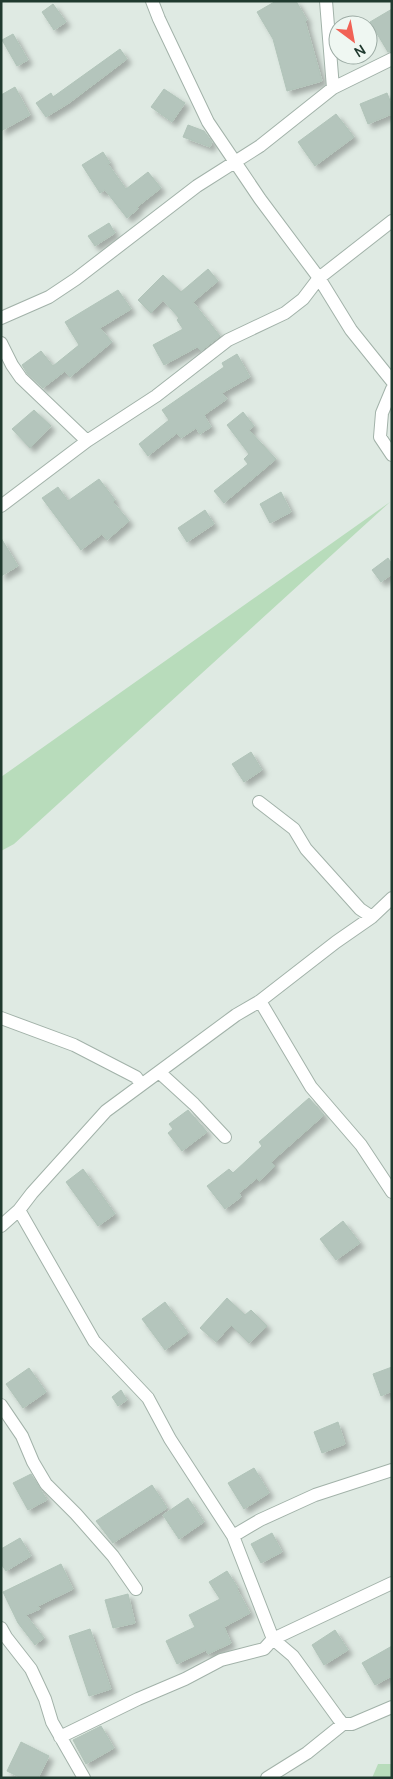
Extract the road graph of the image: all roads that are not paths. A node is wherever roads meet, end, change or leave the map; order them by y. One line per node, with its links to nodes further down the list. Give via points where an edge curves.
1 (152, 1): 5 (street, via 208,122)
2 (326, 1): 4 (street)
3 (392, 60): 4 (street)
4 (333, 88): 5 (street)
5 (235, 162): 7 (street); 8 (street, via 196,186 49,297)
6 (392, 221): 7 (street)
7 (319, 278): 10 (street, via 351,330); 12 (street, via 303,299 285,313 228,340 156,396)
8 (1, 318)
9 (1, 343): 12 (street, via 21,378)
10 (392, 381)
11 (392, 388): 13 (street, via 382,413 380,437)
12 (87, 440): 14 (street)
13 (392, 455)
14 (1, 506)
15 (258, 802): 17 (street, via 294,828 306,848 360,909)
16 (392, 898): 17 (street)
17 (372, 916): 18 (street)
18 (260, 1001): 20 (street); 23 (street, via 311,1087 361,1145)
19 (1, 1018): 21 (street, via 74,1045 136,1076)
20 (159, 1072): 21 (street); 22 (street)
21 (141, 1084): 24 (street, via 106,1111)
22 (225, 1138)
23 (392, 1192)
24 (19, 1210): 25 (street); 28 (street, via 94,1341 148,1398 170,1439)
25 (1, 1226)
26 (1, 1405): 30 (street, via 22,1436 46,1484 113,1556)
27 (392, 1470): 28 (street, via 314,1495)
28 (233, 1536): 32 (street)
29 (392, 1583): 32 (street)
30 (136, 1589)
31 (1, 1628): 35 (street, via 31,1670)
32 (273, 1639): 34 (street, via 293,1656); 35 (street, via 264,1649 221,1660)
33 (392, 1707): 34 (street, via 352,1724)
34 (343, 1724): 37 (street, via 307,1753)
35 (60, 1737): 36 (street)
36 (84, 1778)
37 (267, 1778)

